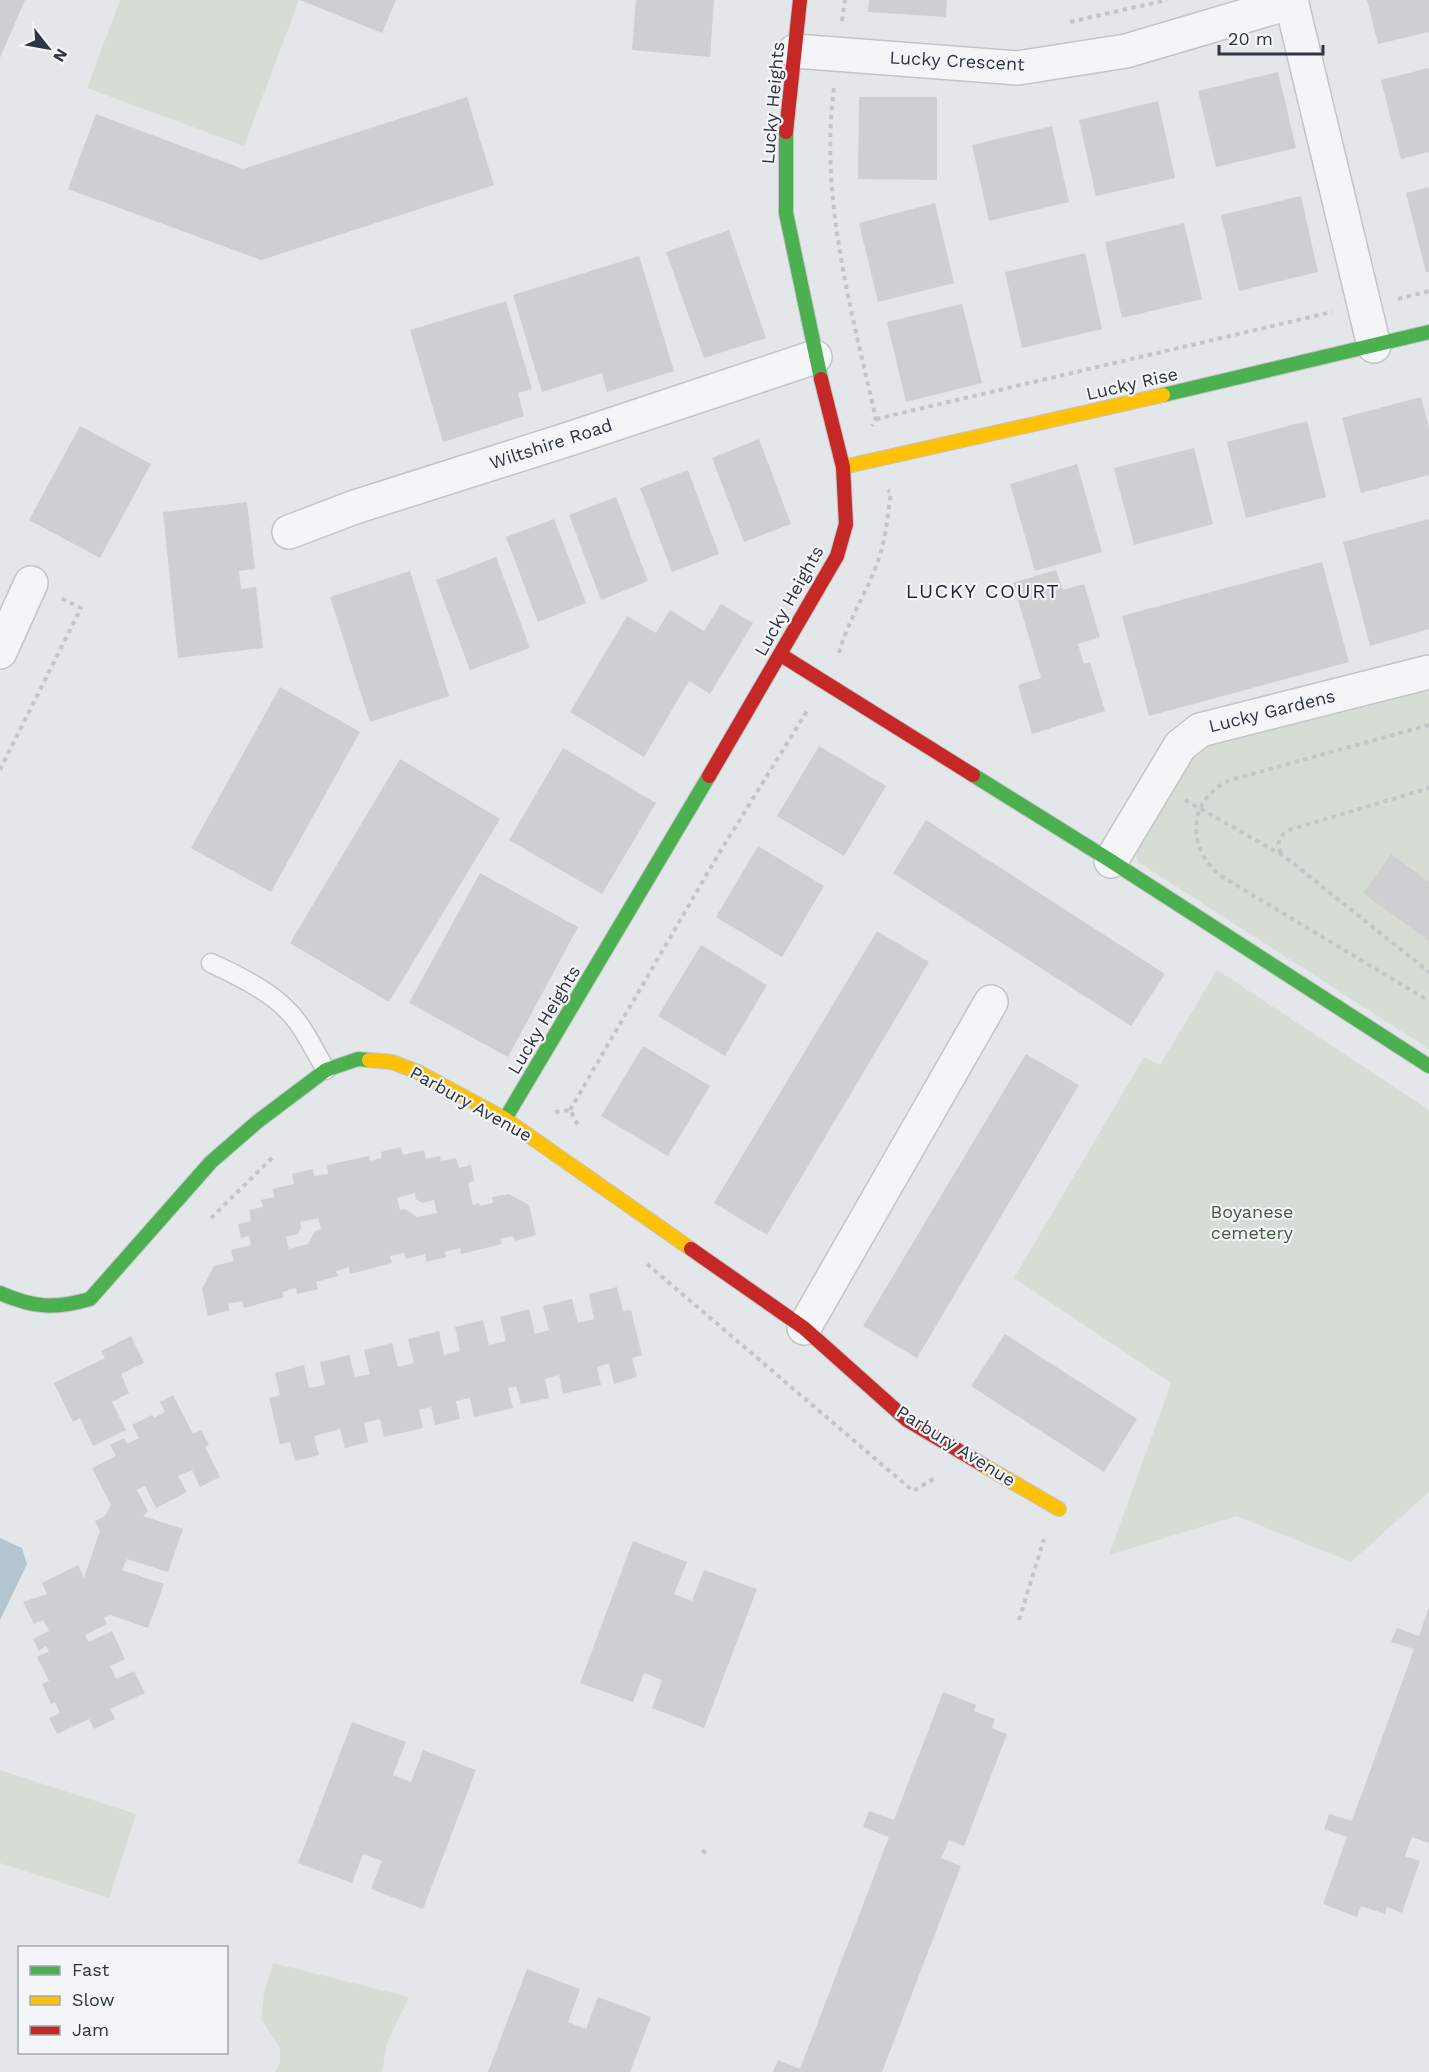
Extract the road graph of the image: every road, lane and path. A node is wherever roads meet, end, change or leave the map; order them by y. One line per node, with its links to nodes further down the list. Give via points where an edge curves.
1 (800, 0): 5 (street, Lucky Heights)
2 (1167, 0): 4 (path)
3 (1292, 1): 5 (street, Lucky Crescent, via 1126,51 1018,68); 7 (street, Lucky Crescent)
4 (1067, 23)
5 (795, 51): 10 (street, Lucky Heights, via 785,137 786,213)
6 (1429, 291): 7 (path)
7 (1365, 311): 9 (street, Lucky Crescent); 11 (path, via 1348,316 1337,311)
8 (1429, 332): 9 (street, Lucky Rise)
9 (1374, 346): 12 (street, Lucky Rise)
10 (815, 357): 12 (street, Lucky Heights); 13 (street, Wiltshire Road)
11 (876, 419)
12 (843, 467): 16 (street, Lucky Heights, via 846,524 837,556)
13 (289, 532)
14 (31, 583): 15 (street); 19 (path, via 81,608)
15 (0, 652)
16 (781, 655): 24 (street); 31 (street, Lucky Heights)
17 (1429, 672): 24 (street, Lucky Gardens, via 1200,730 1180,746)
18 (1429, 725): 22 (path, via 1230,780 1212,792)
19 (0, 770)
20 (1429, 788): 23 (path, via 1289,830 1279,841)
21 (1183, 799): 22 (path)
22 (1200, 809): 23 (path); 27 (path, via 1197,838 1201,854 1211,868)
23 (1284, 856): 26 (path)
24 (1111, 861): 29 (street)
25 (211, 963): 30 (lane, via 284,1006)
26 (1429, 972)
27 (1429, 1001)
28 (991, 1002): 36 (street)
29 (1429, 1066)
30 (326, 1070): 31 (street, Parbury Avenue, via 358,1059 392,1062); 35 (street, Parbury Avenue, via 256,1122 211,1162 90,1299 48,1308 20,1303)
31 (505, 1119): 36 (street, Parbury Avenue)
32 (276, 1155): 33 (path)
33 (209, 1220)
34 (645, 1262): 37 (path, via 913,1491)
35 (0, 1293)
36 (804, 1328): 38 (street, Parbury Avenue, via 907,1420)
37 (945, 1473)
38 (1059, 1509): 39 (path, via 1046,1533)
39 (1019, 1620)
40 (702, 1851): 41 (path)
41 (710, 1854)

